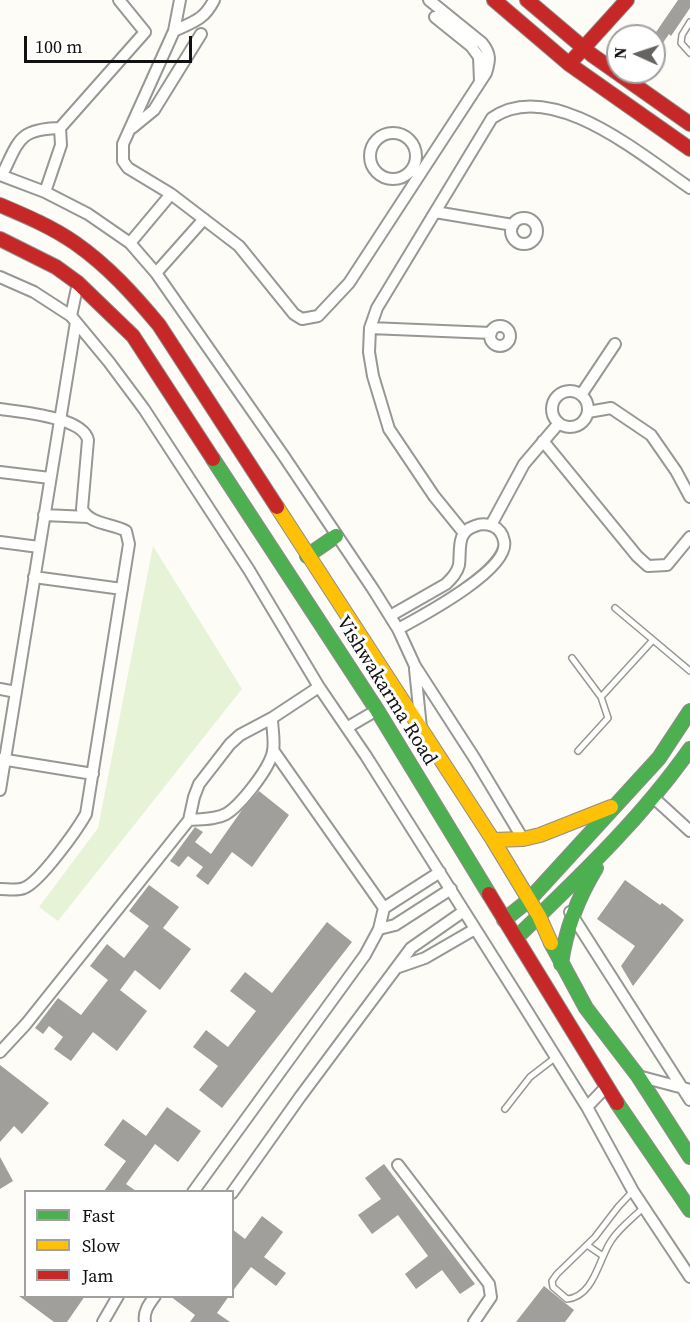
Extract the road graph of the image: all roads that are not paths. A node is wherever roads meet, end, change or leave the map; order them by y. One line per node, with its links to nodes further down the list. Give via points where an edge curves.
1 (119, 0): 17 (street, via 145,32)
2 (180, 0): 10 (street)
3 (214, 0): 10 (street, via 199,19)
4 (429, 0): 15 (street, via 488,51 490,60)
5 (494, 0): 14 (street)
6 (527, 0): 12 (street)
7 (627, 0): 12 (street)
8 (435, 17): 15 (street, via 479,57)
9 (690, 22): 13 (lane, via 681,43)
10 (174, 31): 18 (street)
11 (201, 34): 18 (street, via 154,110)
12 (591, 40): 14 (street); 16 (street, via 647,95)
13 (690, 53)
14 (569, 63): 19 (street)
15 (480, 82): 21 (street)
16 (690, 124)
17 (60, 128): 22 (street, via 40,129 20,138); 26 (street, via 61,145)
18 (129, 130): 27 (street, via 123,144 123,161)
19 (690, 149)
20 (416, 157): 21 (street); 23 (street, via 412,170); 23 (street, via 413,145 398,133 385,134 374,142 369,154 376,173 388,179)
21 (431, 158): 25 (street)
22 (1, 175): 26 (street)
23 (402, 178): 25 (street)
24 (690, 188): 29 (street, via 579,117 552,108 522,107 504,110 492,118)
25 (410, 190): 30 (street, via 350,283 318,316 309,319 294,314 239,246)
26 (45, 192): 33 (street, via 88,214)
27 (171, 194): 30 (street); 33 (street)
28 (0, 206): 60 (street, Vishwakarma Road, via 60,234 96,259 132,294 159,325)
29 (435, 212): 31 (street); 40 (street)
30 (204, 219): 36 (street)
31 (513, 225)
32 (0, 239): 34 (street, Vishwakarma Road)
33 (130, 243): 36 (street)
34 (16, 247): 35 (street); 38 (street, Vishwakarma Road, via 57,267)
35 (0, 250)
36 (156, 273): 56 (street)
37 (0, 277): 39 (street, via 34,292)
38 (78, 283): 39 (street); 74 (street, Vishwakarma Road, via 133,336)
39 (73, 319): 46 (street); 70 (street, via 144,409)
40 (369, 328): 41 (street); 55 (street, via 373,376 389,429)
41 (491, 333)
42 (615, 344): 43 (street)
43 (580, 394): 45 (street, via 586,400); 47 (street, via 566,392 556,398 552,408)
44 (0, 409): 46 (street)
45 (588, 412): 47 (street, via 577,426); 51 (street, via 611,408 651,435)
46 (60, 419): 50 (street); 53 (street, via 87,434 82,509)
47 (559, 423): 48 (street)
48 (543, 441): 54 (street, via 524,464); 57 (street, via 648,566 667,565)
49 (0, 472): 50 (street)
50 (50, 478): 52 (street)
51 (690, 497)
52 (44, 515): 53 (street); 59 (street)
53 (88, 517): 62 (street, via 121,528 129,536)
54 (491, 525): 55 (street, via 471,527); 65 (street, via 504,538 505,548 495,564 456,595)
55 (464, 533): 64 (street, via 459,544 459,565 451,579)
56 (336, 536): 60 (street); 64 (street)
57 (690, 537)
58 (0, 542): 59 (street)
59 (39, 547): 61 (street)
60 (307, 556): 78 (street, Vishwakarma Road)
61 (34, 577): 62 (street); 72 (street)
62 (122, 589): 83 (street)
63 (615, 608): 66 (lane)
64 (390, 616): 65 (street)
65 (398, 629): 68 (street)
66 (653, 640): 69 (lane); 73 (lane)
67 (572, 658): 73 (lane)
68 (415, 666): 78 (street); 89 (street)
69 (690, 672)
70 (320, 687): 76 (street); 77 (street)
71 (0, 689): 72 (street)
72 (16, 692): 82 (street)
73 (601, 697): 81 (lane, via 608,718)
74 (377, 710): 77 (street); 100 (street, Vishwakarma Road)
75 (690, 711): 86 (street, via 659,758)
76 (272, 718): 80 (street); 87 (street, via 230,744 200,784)
77 (348, 727): 92 (street)
78 (421, 728): 90 (street, Vishwakarma Road)
79 (690, 749): 85 (street)
80 (273, 750): 87 (street, via 258,779 234,808 213,818); 96 (street)
81 (578, 751)
82 (2, 759): 83 (street); 84 (street)
83 (93, 774): 93 (street, via 86,814 35,881 25,888)
84 (0, 790)
85 (655, 799): 88 (street); 91 (street)
86 (616, 805): 89 (street); 95 (street)
87 (189, 820): 106 (street)
88 (690, 831)
89 (522, 839): 90 (street)
90 (493, 840): 95 (street, Vishwakarma Road)
91 (608, 848): 98 (street); 99 (street)
92 (440, 872): 94 (street); 96 (street)
93 (0, 889)
94 (451, 889): 97 (street); 101 (street, via 395,925)
95 (529, 900): 99 (street, Vishwakarma Road); 100 (street)
96 (384, 908): 101 (street)
97 (464, 911): 102 (street); 105 (street, via 418,942)
98 (570, 912): 104 (street); 110 (street)
99 (539, 916): 103 (street); 104 (street, Vishwakarma Road)
100 (504, 920): 103 (street, Vishwakarma Road)
101 (379, 929): 115 (street)
102 (475, 929): 105 (street, via 424,958); 107 (street)
103 (516, 938): 109 (street, Vishwakarma Road)
104 (561, 964): 108 (street, Vishwakarma Road, via 586,1008)
105 (396, 968): 116 (street)
106 (0, 1052)
107 (556, 1057): 111 (street); 112 (lane, via 530,1077)
108 (638, 1076): 110 (street); 113 (street, Vishwakarma Road)
109 (606, 1087): 111 (street); 119 (street, Vishwakarma Road)
110 (688, 1093)
111 (587, 1107): 117 (street)
112 (505, 1109)
113 (690, 1157)
114 (398, 1164): 127 (street, via 489,1284 491,1297)
115 (194, 1190)
116 (234, 1190)
117 (633, 1191): 118 (street); 120 (lane)
118 (644, 1207): 121 (lane, via 614,1236); 122 (street)
119 (690, 1210)
120 (587, 1245): 121 (lane); 121 (lane, via 552,1281 564,1297 571,1299 581,1293 596,1275)
121 (603, 1256)
122 (690, 1277)
123 (117, 1298): 125 (street)
124 (154, 1298): 126 (street)
125 (103, 1322)
126 (145, 1322)
127 (474, 1322)

